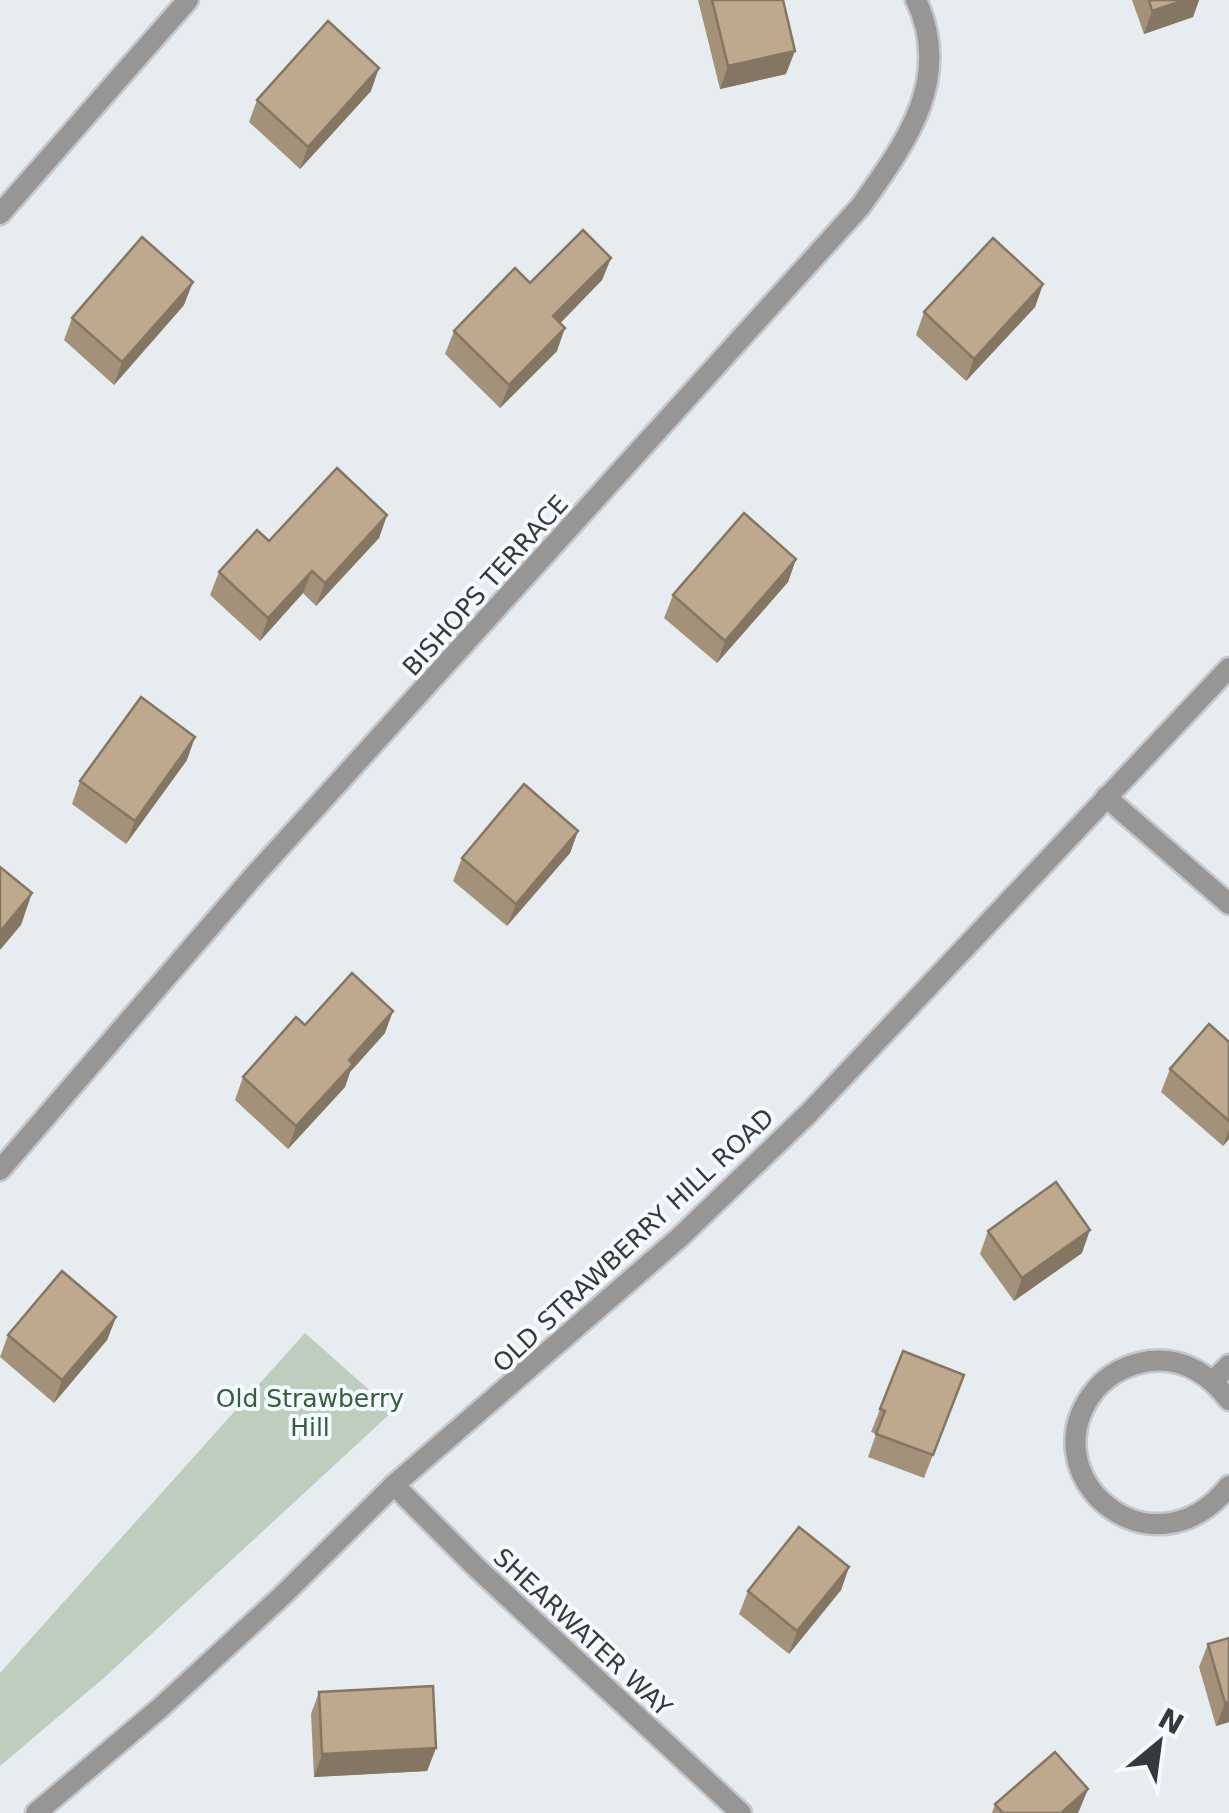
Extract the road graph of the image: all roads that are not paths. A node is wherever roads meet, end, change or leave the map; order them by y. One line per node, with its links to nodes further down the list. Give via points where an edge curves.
1 (188, 0): 3 (street)
2 (916, 0): 7 (street, BISHOPS TERRACE, via 927,41 922,108 860,207 252,878)
3 (0, 214)
4 (1229, 668): 5 (street, OLD STRAWBERRY HILL ROAD)
5 (1106, 797): 6 (street); 11 (street, OLD STRAWBERRY HILL ROAD, via 810,1112 550,1353)
6 (1229, 904)
7 (0, 1170)
8 (1229, 1365): 9 (street)
9 (1213, 1381): 10 (street); 12 (street, via 1178,1362 1118,1370 1084,1408 1077,1457 1084,1478 1111,1510 1154,1525 1197,1516)
10 (1229, 1400)
11 (394, 1485): 13 (street, OLD STRAWBERRY HILL ROAD, via 160,1708); 14 (street, SHEARWATER WAY)
12 (1229, 1486)
13 (36, 1813)
14 (741, 1813)

